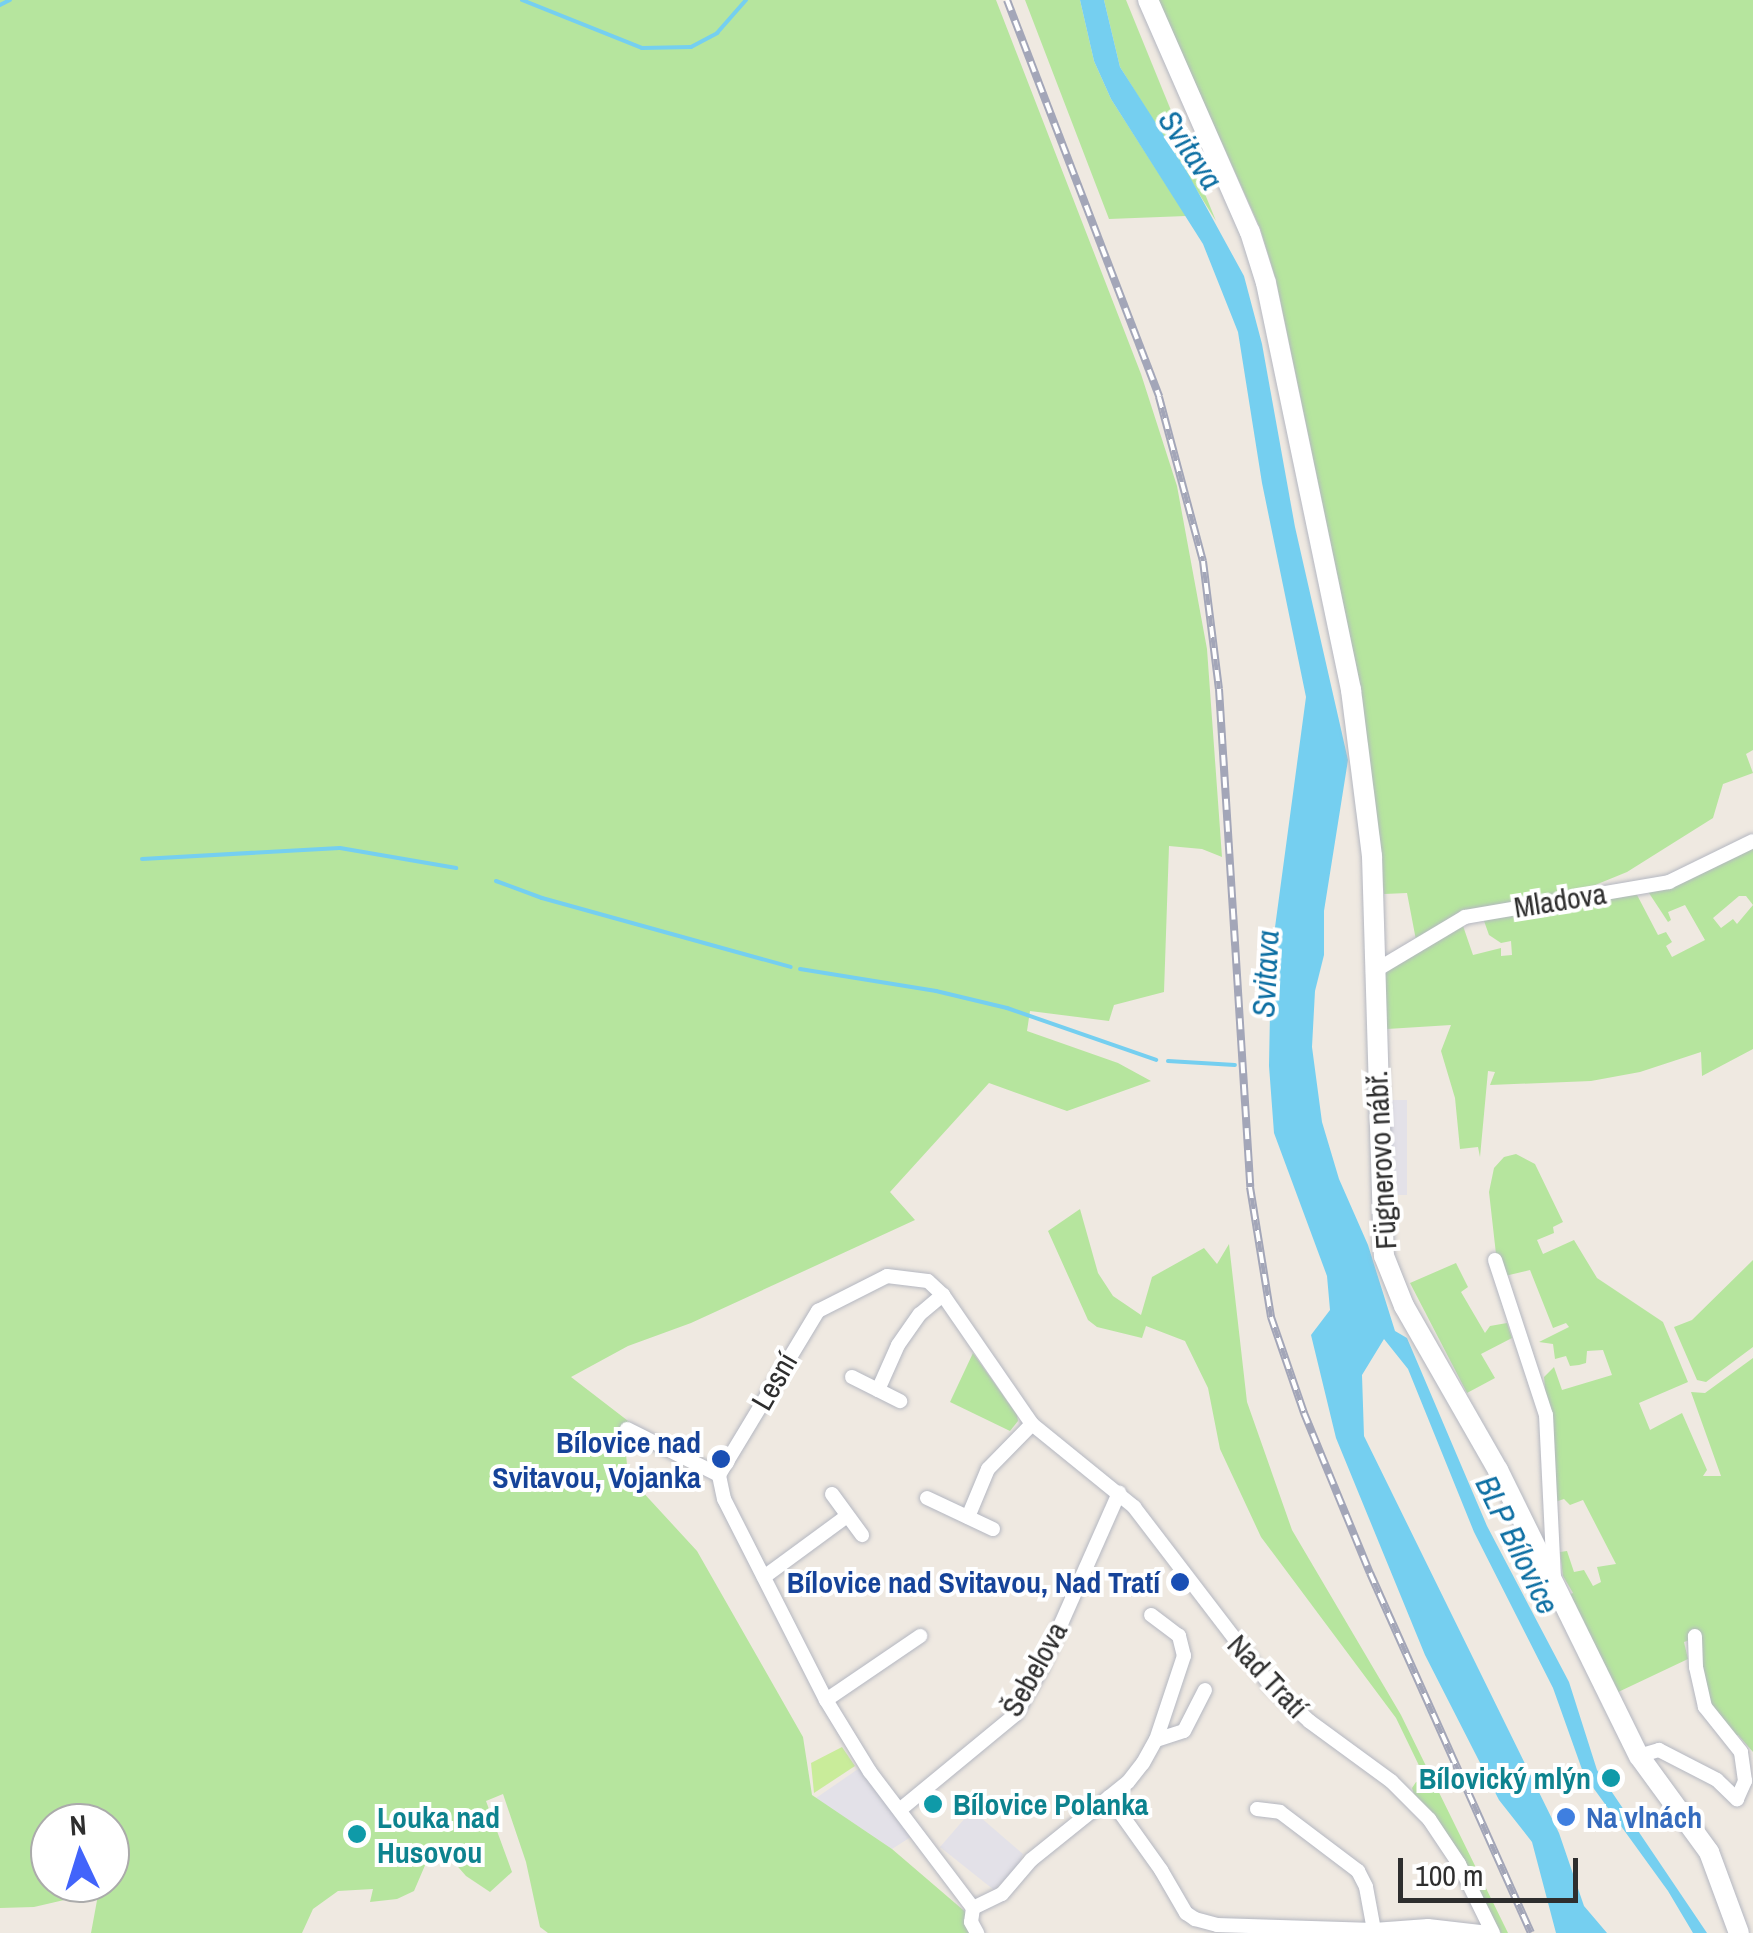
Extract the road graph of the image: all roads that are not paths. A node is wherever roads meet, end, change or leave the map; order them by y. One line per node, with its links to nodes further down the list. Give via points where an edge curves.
1 (1148, 0): 3 (street, Fügnerovo nábř., via 1266,282 1362,761 1372,856)
2 (1753, 841): 3 (street, Mladova, via 1669,882 1464,918)
3 (1372, 972): 20 (street, Fügnerovo nábř., via 1384,1256 1404,1306)
4 (1494, 1260): 20 (street, Fügnerovo nábř., via 1546,1415)
5 (943, 1295): 7 (street, via 898,1345); 9 (street, Nad Tratí); 11 (street, Lesní, via 928,1281 886,1276 818,1311)
6 (852, 1377): 7 (street)
7 (878, 1390): 8 (street)
8 (900, 1401)
9 (1032, 1424): 12 (street, Nad Tratí); 16 (street, via 988,1469)
10 (627, 1429): 11 (street)
11 (719, 1475): 19 (street, via 724,1499)
12 (1119, 1493): 31 (street, Šebelova, via 1016,1714); 37 (street, Nad Tratí, via 1271,1686 1392,1781 1429,1820 1459,1864)
13 (832, 1494): 15 (street)
14 (927, 1498): 16 (street)
15 (847, 1516): 18 (street); 19 (street)
16 (968, 1518): 17 (street)
17 (993, 1528)
18 (862, 1534)
19 (764, 1577): 25 (street)
20 (1554, 1578): 28 (street, Fügnerovo nábř.)
21 (1152, 1615): 26 (street, via 1175,1632 1184,1649)
22 (920, 1636): 25 (street)
23 (1695, 1636): 27 (street, via 1705,1708)
24 (1205, 1690): 26 (street, via 1184,1731)
25 (826, 1700): 31 (street, via 870,1772)
26 (1156, 1740): 30 (street)
27 (1741, 1752): 28 (street, via 1745,1781 1736,1799 1717,1780 1659,1750); 29 (street)
28 (1639, 1756): 38 (street, Fügnerovo nábř., via 1706,1846)
29 (1753, 1764)
30 (1110, 1797): 33 (street, via 1031,1860 1002,1894); 34 (street, via 1195,1920)
31 (902, 1808): 33 (street)
32 (1257, 1809): 34 (street, via 1280,1812 1358,1871)
33 (973, 1908): 36 (street)
34 (1374, 1930): 35 (street)
35 (1413, 1931): 37 (street, via 1428,1926)
36 (977, 1933)
37 (1491, 1933)
38 (1739, 1933)

